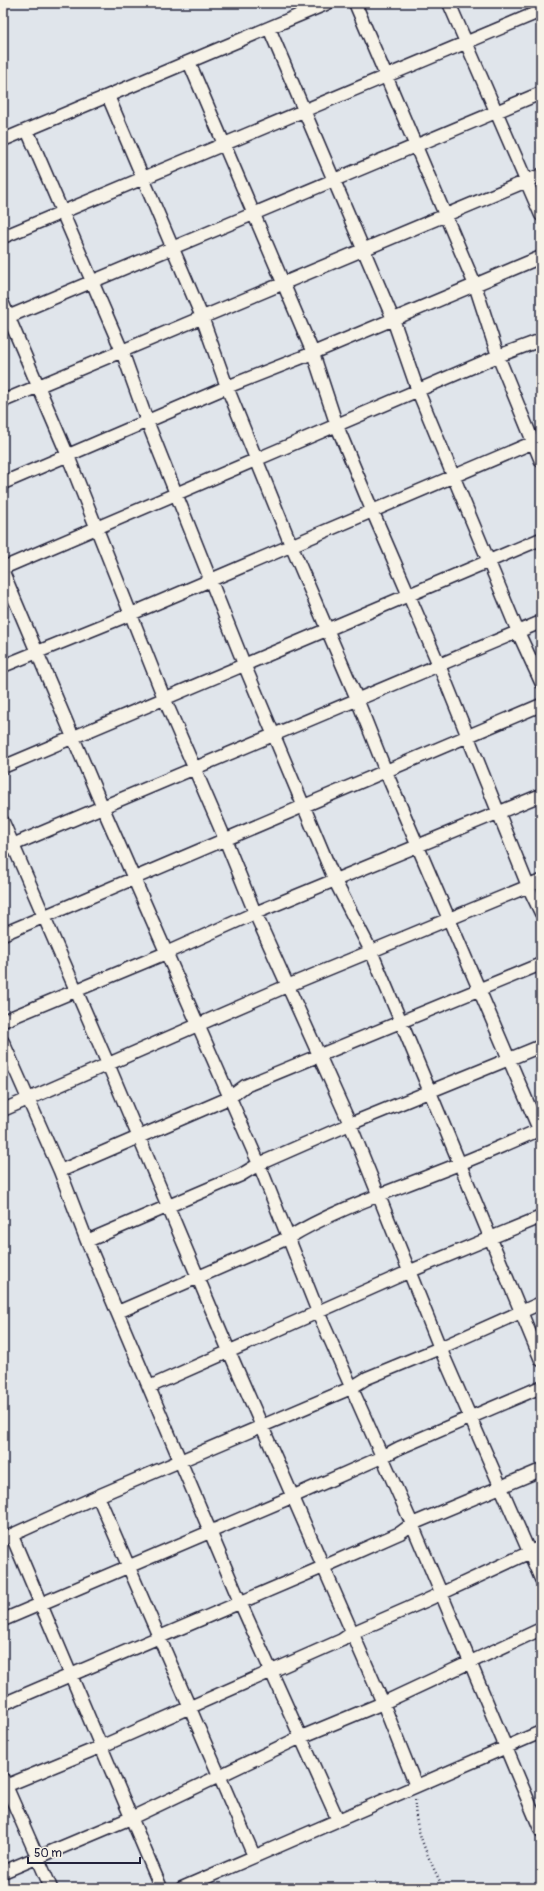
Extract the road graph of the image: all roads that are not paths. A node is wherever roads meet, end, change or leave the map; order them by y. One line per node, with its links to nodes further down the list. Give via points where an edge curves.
1 (328, 3): 5 (street)
2 (355, 3): 8 (street)
3 (450, 3): 6 (street)
4 (541, 11): 6 (street)
5 (269, 28): 7 (street); 11 (street)
6 (466, 42): 8 (street); 12 (street)
7 (189, 62): 10 (street); 15 (street)
8 (386, 76): 11 (street); 16 (street)
9 (541, 93): 12 (street)
10 (108, 96): 13 (street); 18 (street)
11 (304, 110): 15 (street); 19 (street)
12 (496, 112): 16 (street); 20 (street)
13 (27, 130): 14 (street); 21 (street)
14 (3, 140)
15 (224, 144): 18 (street); 22 (street)
16 (416, 145): 19 (street); 23 (street)
17 (541, 175): 20 (street)
18 (143, 178): 21 (street); 26 (street)
19 (334, 180): 22 (street); 27 (street)
20 (526, 181): 23 (street); 24 (street)
21 (62, 212): 25 (street); 29 (street)
22 (254, 214): 26 (street); 30 (street)
23 (446, 215): 27 (street); 31 (street)
24 (541, 215)
25 (3, 237)
26 (173, 248): 29 (street); 33 (street)
27 (363, 250): 30 (street); 35 (street)
28 (541, 257): 31 (street)
29 (92, 282): 34 (street); 37 (street)
30 (283, 283): 33 (street); 38 (street)
31 (475, 284): 35 (street); 39 (street)
32 (3, 304): 34 (street)
33 (202, 317): 37 (street); 41 (street)
34 (6, 318): 40 (street)
35 (393, 319): 38 (street); 42 (street)
36 (541, 340): 39 (street)
37 (122, 351): 40 (street); 44 (street)
38 (313, 353): 41 (street); 45 (street)
39 (498, 356): 42 (street); 46 (street)
40 (38, 386): 43 (street); 47 (street)
41 (227, 387): 44 (street); 48 (street)
42 (418, 391): 45 (street); 50 (street)
43 (3, 401)
44 (147, 421): 47 (street); 52 (street)
45 (338, 426): 48 (street); 53 (street)
46 (537, 441): 49 (street); 50 (street)
47 (68, 456): 51 (street); 54 (street)
48 (257, 459): 52 (street); 56 (street)
49 (541, 461)
50 (453, 476): 53 (street); 57 (street)
51 (3, 483)
52 (176, 495): 54 (street); 60 (street)
53 (372, 510): 56 (street); 61 (street)
54 (97, 529): 58 (street); 62 (street)
55 (541, 539): 57 (street)
56 (291, 545): 60 (street); 64 (street)
57 (490, 561): 61 (street); 65 (street)
58 (3, 568)
59 (3, 572): 66 (street)
60 (210, 580): 62 (street); 67 (street)
61 (409, 596): 64 (street); 68 (street)
62 (130, 614): 66 (street); 71 (street)
63 (541, 622): 65 (street)
64 (327, 629): 67 (street); 72 (street)
65 (518, 632): 68 (street); 70 (street)
66 (38, 652): 69 (street); 75 (street)
67 (244, 664): 71 (street); 74 (street)
68 (439, 665): 72 (street); 76 (street)
69 (3, 666)
70 (541, 682)
71 (164, 698): 75 (street); 78 (street)
72 (357, 698): 74 (street); 79 (street)
73 (541, 705): 76 (street)
74 (274, 734): 78 (street); 81 (street)
75 (73, 737): 77 (street); 82 (street)
76 (468, 737): 79 (street); 83 (street)
77 (3, 767)
78 (195, 769): 82 (street); 85 (street)
79 (386, 772): 81 (street); 86 (street)
80 (541, 794): 83 (street)
81 (304, 805): 85 (street); 89 (street)
82 (103, 808): 87 (street); 88 (street)
83 (499, 813): 86 (street); 91 (street)
84 (3, 822): 87 (street)
85 (225, 839): 88 (street); 92 (street)
86 (418, 846): 89 (street); 95 (street)
87 (8, 847): 94 (street)
88 (134, 880): 94 (street); 98 (street)
89 (335, 881): 92 (street); 97 (street)
90 (541, 881): 91 (street)
91 (528, 886): 93 (street); 95 (street)
92 (255, 913): 98 (street); 100 (street)
93 (541, 913)
94 (44, 918): 96 (street); 102 (street)
95 (450, 920): 97 (street); 101 (street)
96 (3, 934)
97 (370, 951): 100 (street); 104 (street)
98 (166, 953): 102 (street); 105 (street)
99 (541, 964): 101 (street)
100 (288, 986): 105 (street); 108 (street)
101 (479, 990): 104 (street); 109 (street)
102 (76, 991): 103 (street); 110 (street)
103 (3, 1022)
104 (401, 1022): 108 (street); 111 (street)
105 (198, 1025): 110 (street); 112 (street)
106 (3, 1042): 113 (street)
107 (541, 1046): 109 (street)
108 (318, 1056): 112 (street, via 245,1086); 115 (street)
109 (509, 1059): 111 (street); 116 (street)
110 (108, 1064): 113 (street); 117 (street)
111 (429, 1090): 115 (street); 119 (street)
112 (229, 1098): 117 (street); 118 (street)
113 (29, 1100): 114 (street); 120 (street)
114 (3, 1110)
115 (350, 1124): 118 (street); 121 (street)
116 (540, 1131): 119 (street)
117 (139, 1136): 120 (street); 122 (street)
118 (259, 1164): 122 (street, via 241,1175); 124 (street)
119 (460, 1164): 121 (street); 125 (street)
120 (60, 1171): 126 (street)
121 (378, 1196): 124 (street, via 306,1227); 127 (street)
122 (169, 1206): 126 (street); 128 (street)
123 (541, 1218): 125 (street)
124 (288, 1238): 128 (street); 131 (street)
125 (490, 1238): 127 (street); 132 (street)
126 (88, 1241): 130 (street)
127 (408, 1272): 131 (street); 133 (street)
128 (198, 1278): 130 (street); 134 (street)
129 (541, 1303): 132 (street)
130 (118, 1312): 136 (street)
131 (318, 1312): 134 (street); 138 (street)
132 (521, 1312): 133 (street); 135 (street)
133 (440, 1348): 138 (street, via 367,1378); 139 (street)
134 (229, 1352): 136 (street); 140 (street)
135 (541, 1360)
136 (149, 1387): 142 (street)
137 (541, 1387): 139 (street)
138 (351, 1388): 140 (street); 141 (street)
139 (470, 1417): 141 (street); 144 (street)
140 (262, 1426): 142 (street); 146 (street)
141 (382, 1457): 146 (street); 147 (street)
142 (181, 1460): 145 (street); 148 (street)
143 (541, 1470): 144 (street)
144 (500, 1487): 147 (street); 150 (street)
145 (98, 1496): 149 (street); 151 (street)
146 (294, 1496): 148 (street); 152 (street)
147 (412, 1524): 152 (street, via 400,1533); 154 (street)
148 (211, 1532): 151 (street); 155 (street)
149 (7, 1538): 156 (street)
150 (536, 1549): 153 (street); 154 (street)
151 (129, 1567): 156 (street); 160 (street)
152 (323, 1568): 155 (street); 159 (street)
153 (541, 1579)
154 (441, 1592): 159 (street); 161 (street)
155 (240, 1602): 160 (street); 162 (street)
156 (40, 1604): 157 (street); 163 (street)
157 (3, 1620)
158 (541, 1629): 161 (street)
159 (352, 1633): 162 (street, via 342,1640); 164 (street)
160 (158, 1637): 163 (street); 166 (street)
161 (469, 1662): 164 (street); 170 (street)
162 (271, 1671): 166 (street); 168 (street)
163 (70, 1676): 165 (street); 169 (street)
164 (383, 1703): 168 (street); 173 (street)
165 (3, 1704)
166 (190, 1707): 169 (street); 171 (street)
167 (541, 1732): 170 (street)
168 (301, 1737): 171 (street); 175 (street)
169 (100, 1747): 172 (street); 174 (street)
170 (505, 1747): 173 (street); 176 (street)
171 (220, 1774): 174 (street); 177 (street)
172 (4, 1784): 178 (street)
173 (416, 1786): 175 (street)
174 (131, 1818): 178 (street); 181 (street)
175 (338, 1820): 177 (street)
176 (541, 1830)
177 (254, 1856): 182 (street)
178 (37, 1858): 179 (street); 180 (street)
179 (3, 1872)
180 (51, 1888)
181 (161, 1888)
182 (182, 1888)

